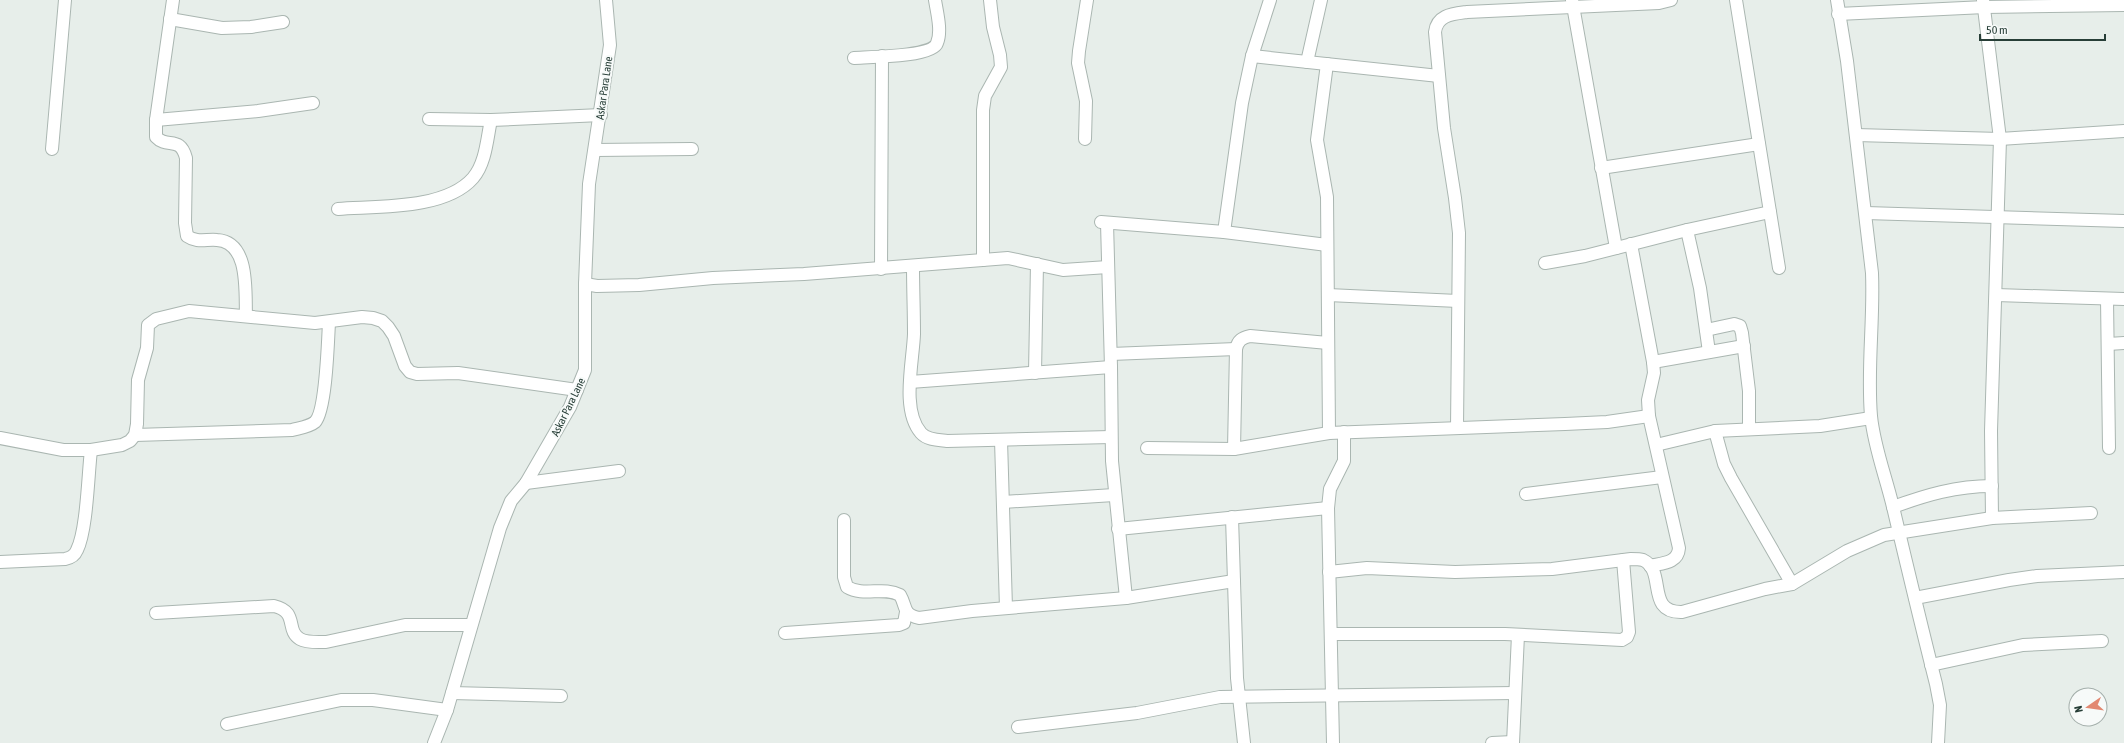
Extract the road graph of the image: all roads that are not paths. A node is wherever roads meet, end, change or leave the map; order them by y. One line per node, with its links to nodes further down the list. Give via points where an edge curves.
1 (65, 0): 34 (street)
2 (172, 0): 16 (street)
3 (606, 0): 25 (street, Askar Para Lane, via 610,45)
4 (935, 0): 18 (street, via 939,32 935,48 920,53)
5 (990, 0): 48 (street, via 1001,67 985,96 983,110)
6 (1087, 0): 31 (street, via 1078,51 1086,101)
7 (1270, 0): 19 (street)
8 (1320, 0): 21 (street)
9 (1736, 0): 33 (street)
10 (1837, 0): 15 (street)
11 (1663, 1): 13 (street)
12 (1984, 3): 14 (street); 15 (street); 32 (street)
13 (1573, 4): 23 (street, via 1445,16 1436,26 1435,32); 37 (street)
14 (2124, 5)
15 (1838, 14): 30 (street)
16 (170, 19): 17 (street, via 222,28); 27 (street)
17 (283, 22)
18 (882, 56): 20 (street); 54 (street)
19 (1252, 56): 21 (street); 44 (street, via 1242,103)
20 (854, 58)
21 (1307, 62): 22 (street)
22 (1327, 64): 23 (street); 46 (street, via 1317,140 1327,186)
23 (1439, 76): 60 (street, via 1459,234)
24 (312, 103): 27 (street, via 258,112)
25 (600, 115): 28 (street); 36 (street, Askar Para Lane)
26 (429, 119): 28 (street)
27 (156, 120): 61 (street, via 156,137 160,141 179,144 184,150 187,236 193,240 227,242 233,247 239,257 243,273)
28 (491, 120): 38 (street, via 484,157 473,178 456,191 418,203)
29 (2124, 131): 32 (street)
30 (1856, 135): 32 (street); 40 (street)
31 (1085, 139)
32 (2000, 139): 41 (street)
33 (1759, 144): 37 (street); 39 (street)
34 (52, 149)
35 (692, 149): 36 (street)
36 (595, 150): 55 (street, Askar Para Lane, via 589,184)
37 (1601, 168): 47 (street)
38 (338, 209)
39 (1770, 212): 43 (street); 53 (street)
40 (1866, 213): 41 (street); 77 (street, via 1874,307 1868,383)
41 (1998, 218): 42 (street); 57 (street)
42 (2124, 221)
43 (1687, 230): 45 (street); 63 (street)
44 (1224, 232): 46 (street); 52 (street, via 1104,223)
45 (1630, 244): 47 (street); 71 (street)
46 (1328, 245): 56 (street)
47 (1616, 248): 49 (street)
48 (983, 260): 50 (street, via 1008,258); 51 (street)
49 (1545, 263)
50 (1036, 264): 52 (street, via 1063,270); 73 (street)
51 (913, 266): 54 (street); 74 (street, via 914,336)
52 (1108, 267): 70 (street)
53 (1779, 268)
54 (881, 269): 55 (street, via 713,278 639,285)
55 (585, 284): 75 (street, Askar Para Lane, via 585,370)
56 (1328, 295): 60 (street); 64 (street)
57 (1996, 295): 58 (street); 95 (street, via 1991,431)
58 (2107, 299): 59 (street); 65 (street)
59 (2124, 299)
60 (1458, 301): 78 (street)
61 (246, 316): 62 (street, via 315,323); 83 (street, via 189,311 170,314 148,325 147,348 138,380)
62 (329, 322): 75 (street, via 362,317 382,321 394,336 404,366 417,374 458,373); 83 (street, via 323,400 315,422 292,430)
63 (1706, 330): 67 (street, via 1734,324 1740,326); 69 (street)
64 (1328, 342): 68 (street, via 1250,336 1242,338); 82 (street)
65 (2108, 344): 66 (street); 89 (street)
66 (2124, 344)
67 (1744, 346): 69 (street); 79 (street, via 1749,391)
68 (1236, 349): 70 (street); 90 (street)
69 (1709, 352): 71 (street)
70 (1111, 354): 72 (street)
71 (1653, 362): 76 (street, via 1653,379 1648,400)
72 (1111, 367): 73 (street); 84 (street)
73 (1035, 373): 74 (street)
74 (910, 382): 86 (street, via 914,419 922,434 931,439 948,441)
75 (577, 390): 94 (street, Askar Para Lane, via 570,407)
76 (1649, 416): 78 (street, via 1607,422); 87 (street)
77 (1871, 418): 79 (street, via 1820,426); 99 (street, via 1877,451)
78 (1457, 428): 81 (street)
79 (1749, 428): 80 (street)
80 (1715, 431): 87 (street); 113 (street, via 1724,464 1731,478)
81 (1344, 432): 82 (street); 100 (street, via 1344,461 1330,489)
82 (1329, 433): 90 (street)
83 (135, 435): 91 (street, via 130,441 122,444)
84 (1111, 437): 86 (street); 97 (street)
85 (0, 438): 91 (street, via 62,450)
86 (1001, 440): 98 (street)
87 (1656, 445): 93 (street)
88 (1147, 448): 90 (street)
89 (2109, 448)
90 (1234, 449)
91 (90, 450): 108 (street, via 82,528 77,551 72,557 58,560)
92 (619, 471): 94 (street)
93 (1662, 476): 96 (street); 109 (street, via 1679,548 1675,559)
94 (526, 483): 119 (street, Askar Para Lane, via 512,501 500,528)
95 (1992, 486): 99 (street, via 1973,486 1927,494); 103 (street)
96 (1526, 494)
97 (1114, 495): 98 (street); 105 (street)
98 (1003, 502): 116 (street)
99 (1893, 507): 106 (street)
100 (1328, 508): 102 (street); 110 (street)
101 (2091, 513): 103 (street)
102 (1232, 517): 105 (street); 112 (street)
103 (1992, 518): 106 (street)
104 (844, 520): 117 (street, via 844,577 847,587 855,592 894,592 900,595)
105 (1118, 529): 114 (street)
106 (1898, 532): 113 (street, via 1859,545); 115 (street)
107 (1623, 560): 109 (street, via 1643,560); 110 (street, via 1552,569 1455,572 1367,568); 122 (street, via 1629,632 1627,637 1613,640)
108 (0, 562)
109 (1650, 566): 113 (street, via 1663,607 1671,612 1682,612)
110 (1329, 572): 121 (street)
111 (2124, 572): 115 (street, via 2023,578)
112 (1234, 581): 114 (street); 129 (street)
113 (1792, 584)
114 (1126, 598): 116 (street)
115 (1915, 598): 124 (street)
116 (1006, 608): 117 (street, via 919,618)
117 (906, 612): 120 (street, via 904,623 899,625)
118 (156, 613): 119 (street, via 274,606 284,608 294,632 300,639 311,642 326,642 418,624)
119 (470, 625): 125 (street, Askar Para Lane)
120 (785, 633)
121 (1331, 634): 122 (street); 127 (street)
122 (1518, 635): 126 (street)
123 (2102, 641): 124 (street, via 2023,646)
124 (1931, 665): 138 (street, via 1940,705)
125 (452, 693): 128 (street); 130 (street, Askar Para Lane)
126 (1515, 693): 127 (street); 133 (street)
127 (1332, 694): 129 (street); 136 (street)
128 (561, 696)
129 (1238, 697): 132 (street, via 1208,698 1137,713); 135 (street)
130 (447, 710): 131 (street, via 373,700 341,700); 134 (street, Askar Para Lane)
131 (227, 724)
132 (1018, 727)
133 (1513, 742): 137 (street)
134 (434, 743)
135 (1244, 743)
136 (1333, 743)
137 (1492, 743)
138 (1938, 743)

